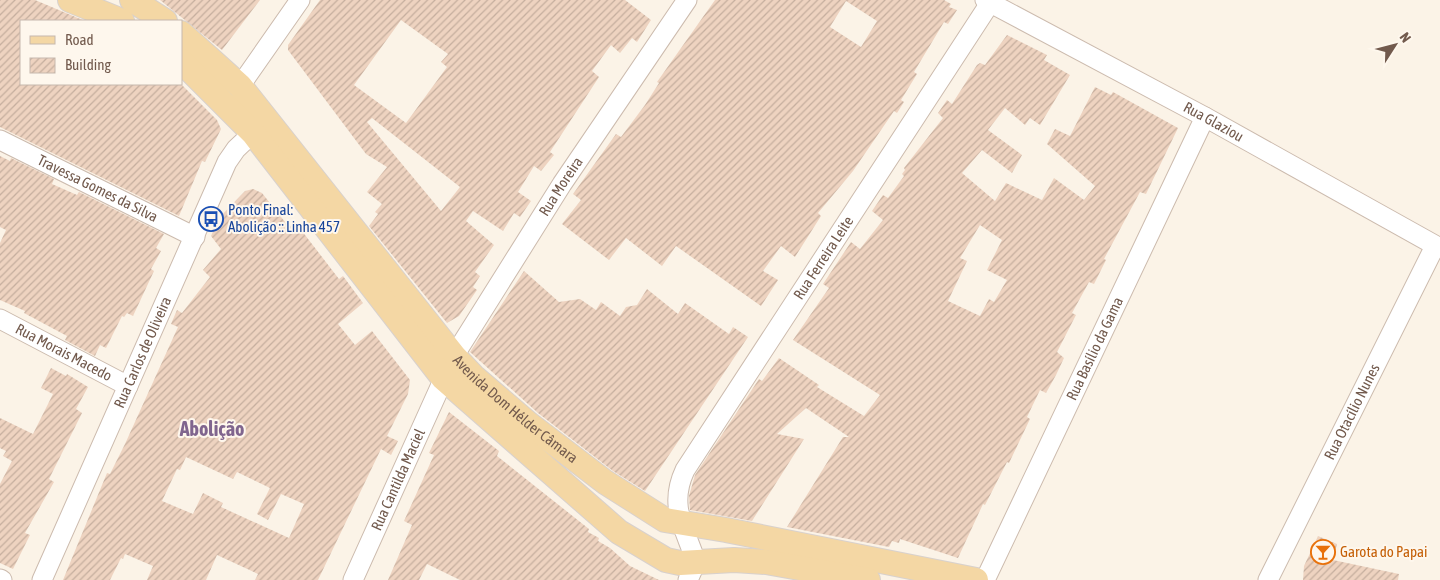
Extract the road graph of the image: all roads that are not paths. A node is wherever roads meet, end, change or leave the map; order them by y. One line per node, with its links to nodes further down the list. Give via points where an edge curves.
1 (70, 0): 6 (main road)
2 (300, 0): 10 (street)
3 (686, 0): 17 (street, Rua Moreira, via 562,184)
4 (137, 1): 7 (main road)
5 (989, 1): 11 (street, Rua Glaziou); 20 (street, Rua Ferreira Leite, via 686,470 679,482 676,500)
6 (120, 20)
7 (164, 20)
8 (182, 34): 10 (main road, Avenida Dom Hélder Câmara)
9 (182, 61): 12 (main road, Avenida Dom Hélder Câmara)
10 (240, 86): 17 (main road, Avenida Dom Hélder Câmara)
11 (1206, 117): 15 (street, Rua Glaziou); 26 (street, Rua Basílio da Gama)
12 (253, 133): 14 (street, Rua Carlos de Oliveira, via 227,162); 18 (main road, Avenida Dom Hélder Câmara)
13 (0, 140): 14 (street, Travessa Gomes da Silva)
14 (194, 237): 19 (street, Rua Carlos de Oliveira)
15 (1438, 247): 27 (street, Rua Otacílio Nunes)
16 (0, 319): 19 (street, Rua Morais Macedo)
17 (454, 356): 18 (street, Rua Moreira); 20 (main road, Avenida Dom Hélder Câmara, via 529,424 605,482 664,520)
18 (443, 378): 21 (main road, Avenida Dom Hélder Câmara, via 619,532 666,560 680,563); 23 (street, Rua Cantilda Maciel)
19 (128, 386): 22 (street, Rua Carlos de Oliveira)
20 (682, 523): 21 (street, Rua Ferreira Leite); 25 (main road, Avenida Dom Hélder Câmara)
21 (692, 571): 24 (main road, Avenida Dom Hélder Câmara, via 734,560 766,562)
22 (42, 580)
23 (353, 580)
24 (868, 580)
25 (976, 580)
26 (985, 580)
27 (1269, 580)

